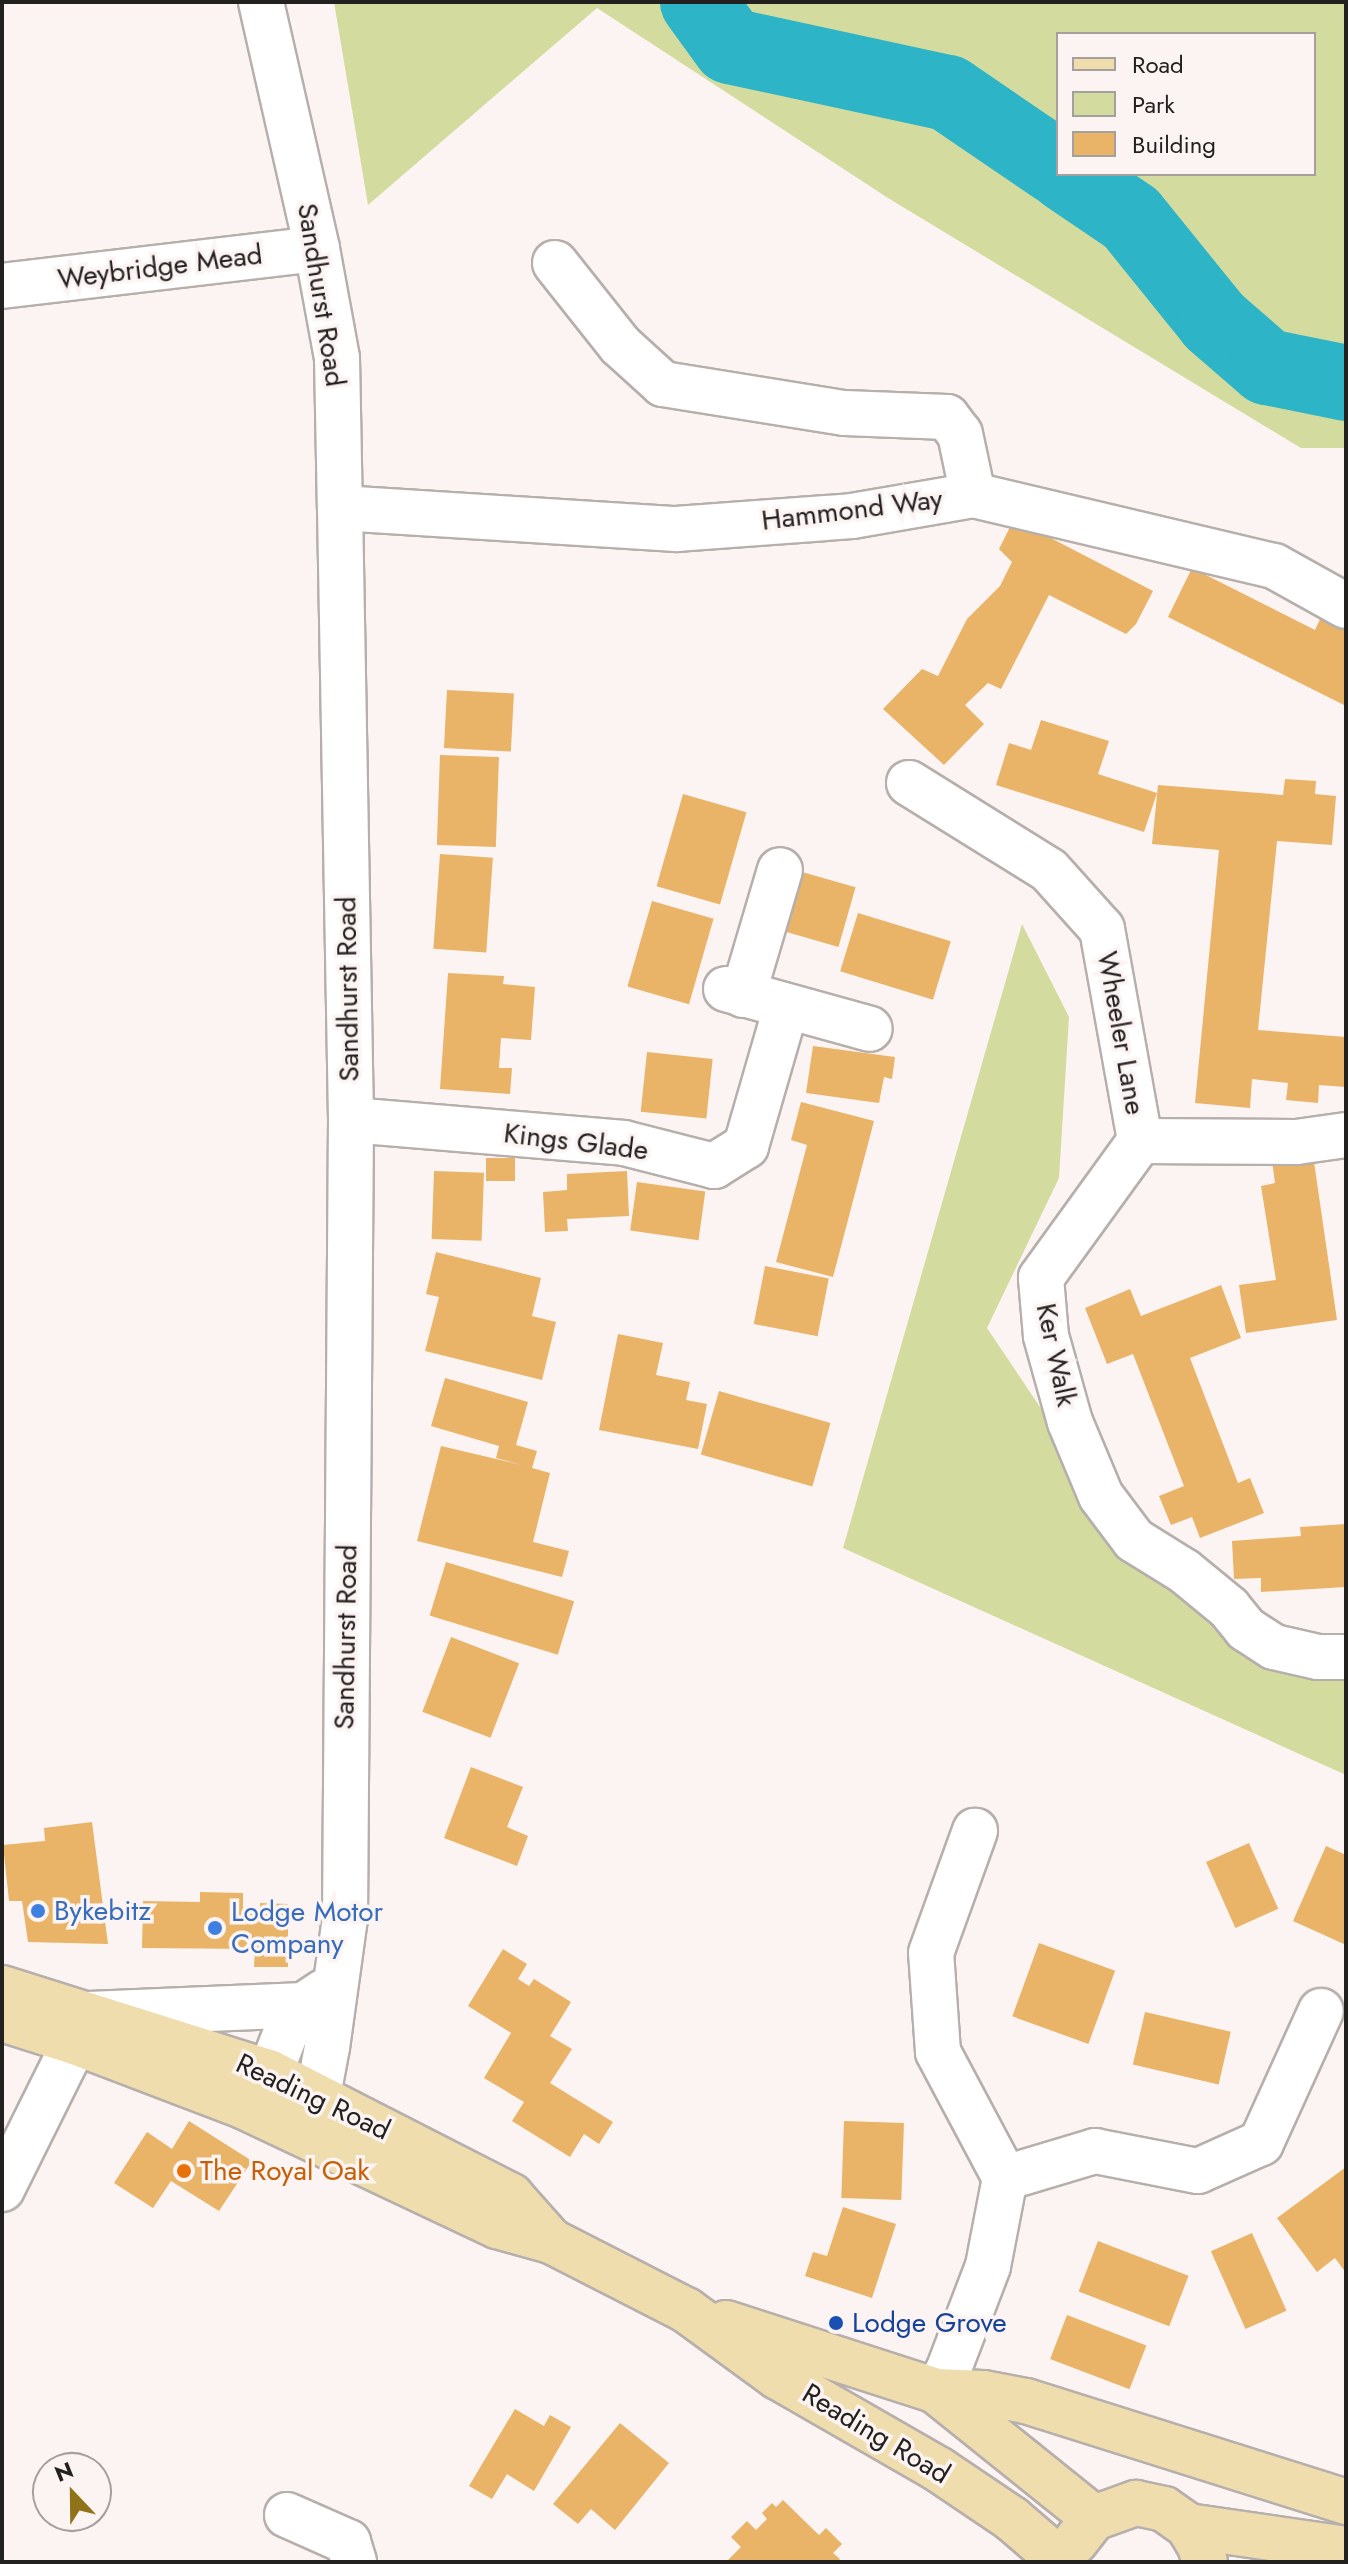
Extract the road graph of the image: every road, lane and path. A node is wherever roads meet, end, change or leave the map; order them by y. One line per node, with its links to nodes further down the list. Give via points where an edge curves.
1 (261, 2): 2 (street, Sandhurst Road)
2 (317, 249): 4 (street, Weybridge Mead); 6 (street, Sandhurst Road, via 337,358)
3 (555, 263): 5 (street, via 620,345 663,384 845,413 947,417 960,434)
4 (2, 286)
5 (973, 495): 6 (street, Hammond Way, via 852,516 676,529); 7 (street, Hammond Way, via 1274,566)
6 (340, 508): 12 (street, Sandhurst Road)
7 (1346, 606)
8 (909, 783): 14 (street, Wheeler Lane, via 1049,870 1102,929)
9 (780, 870): 10 (street, via 735,992)
10 (786, 1007): 11 (street); 12 (street, Kings Glade, via 746,1146 714,1166 624,1143)
11 (870, 1029)
12 (351, 1120): 18 (street, Sandhurst Road, via 345,1918)
13 (1346, 1135): 14 (street, via 1296,1142)
14 (1140, 1141): 15 (street, Ker Walk, via 1041,1278 1046,1336 1070,1422 1101,1496 1134,1540 1184,1571 1246,1629 1274,1647)
15 (1346, 1657)
16 (975, 1831): 24 (street, via 931,1953 938,2052)
17 (2, 1988): 21 (main road, Reading Road)
18 (320, 1994): 21 (street); 22 (street, Sandhurst Road, via 288,2027); 23 (street, Sandhurst Road)
19 (1321, 2011): 24 (street, via 1261,2143 1198,2171 1095,2151)
20 (2, 2019): 21 (main road, Reading Road)
21 (82, 2028): 22 (main road, Reading Road); 25 (street)
22 (262, 2092): 23 (main road, Reading Road)
23 (314, 2117): 26 (main road, Reading Road, via 497,2226 551,2241)
24 (1005, 2178): 27 (street, via 988,2266)
25 (2, 2189)
26 (686, 2310): 27 (main road, Reading Road); 34 (main road, Reading Road, via 778,2377 938,2469)
27 (936, 2391): 28 (main road, Reading Road, via 1026,2401); 30 (main road, Reading Road)
28 (1346, 2502)
29 (287, 2515): 33 (street, via 348,2542)
30 (1094, 2518): 31 (main road, via 1136,2503 1164,2509); 34 (main road, Reading Road)
31 (1196, 2544): 32 (main road)
32 (1346, 2549)
33 (354, 2562)
34 (1064, 2562)

